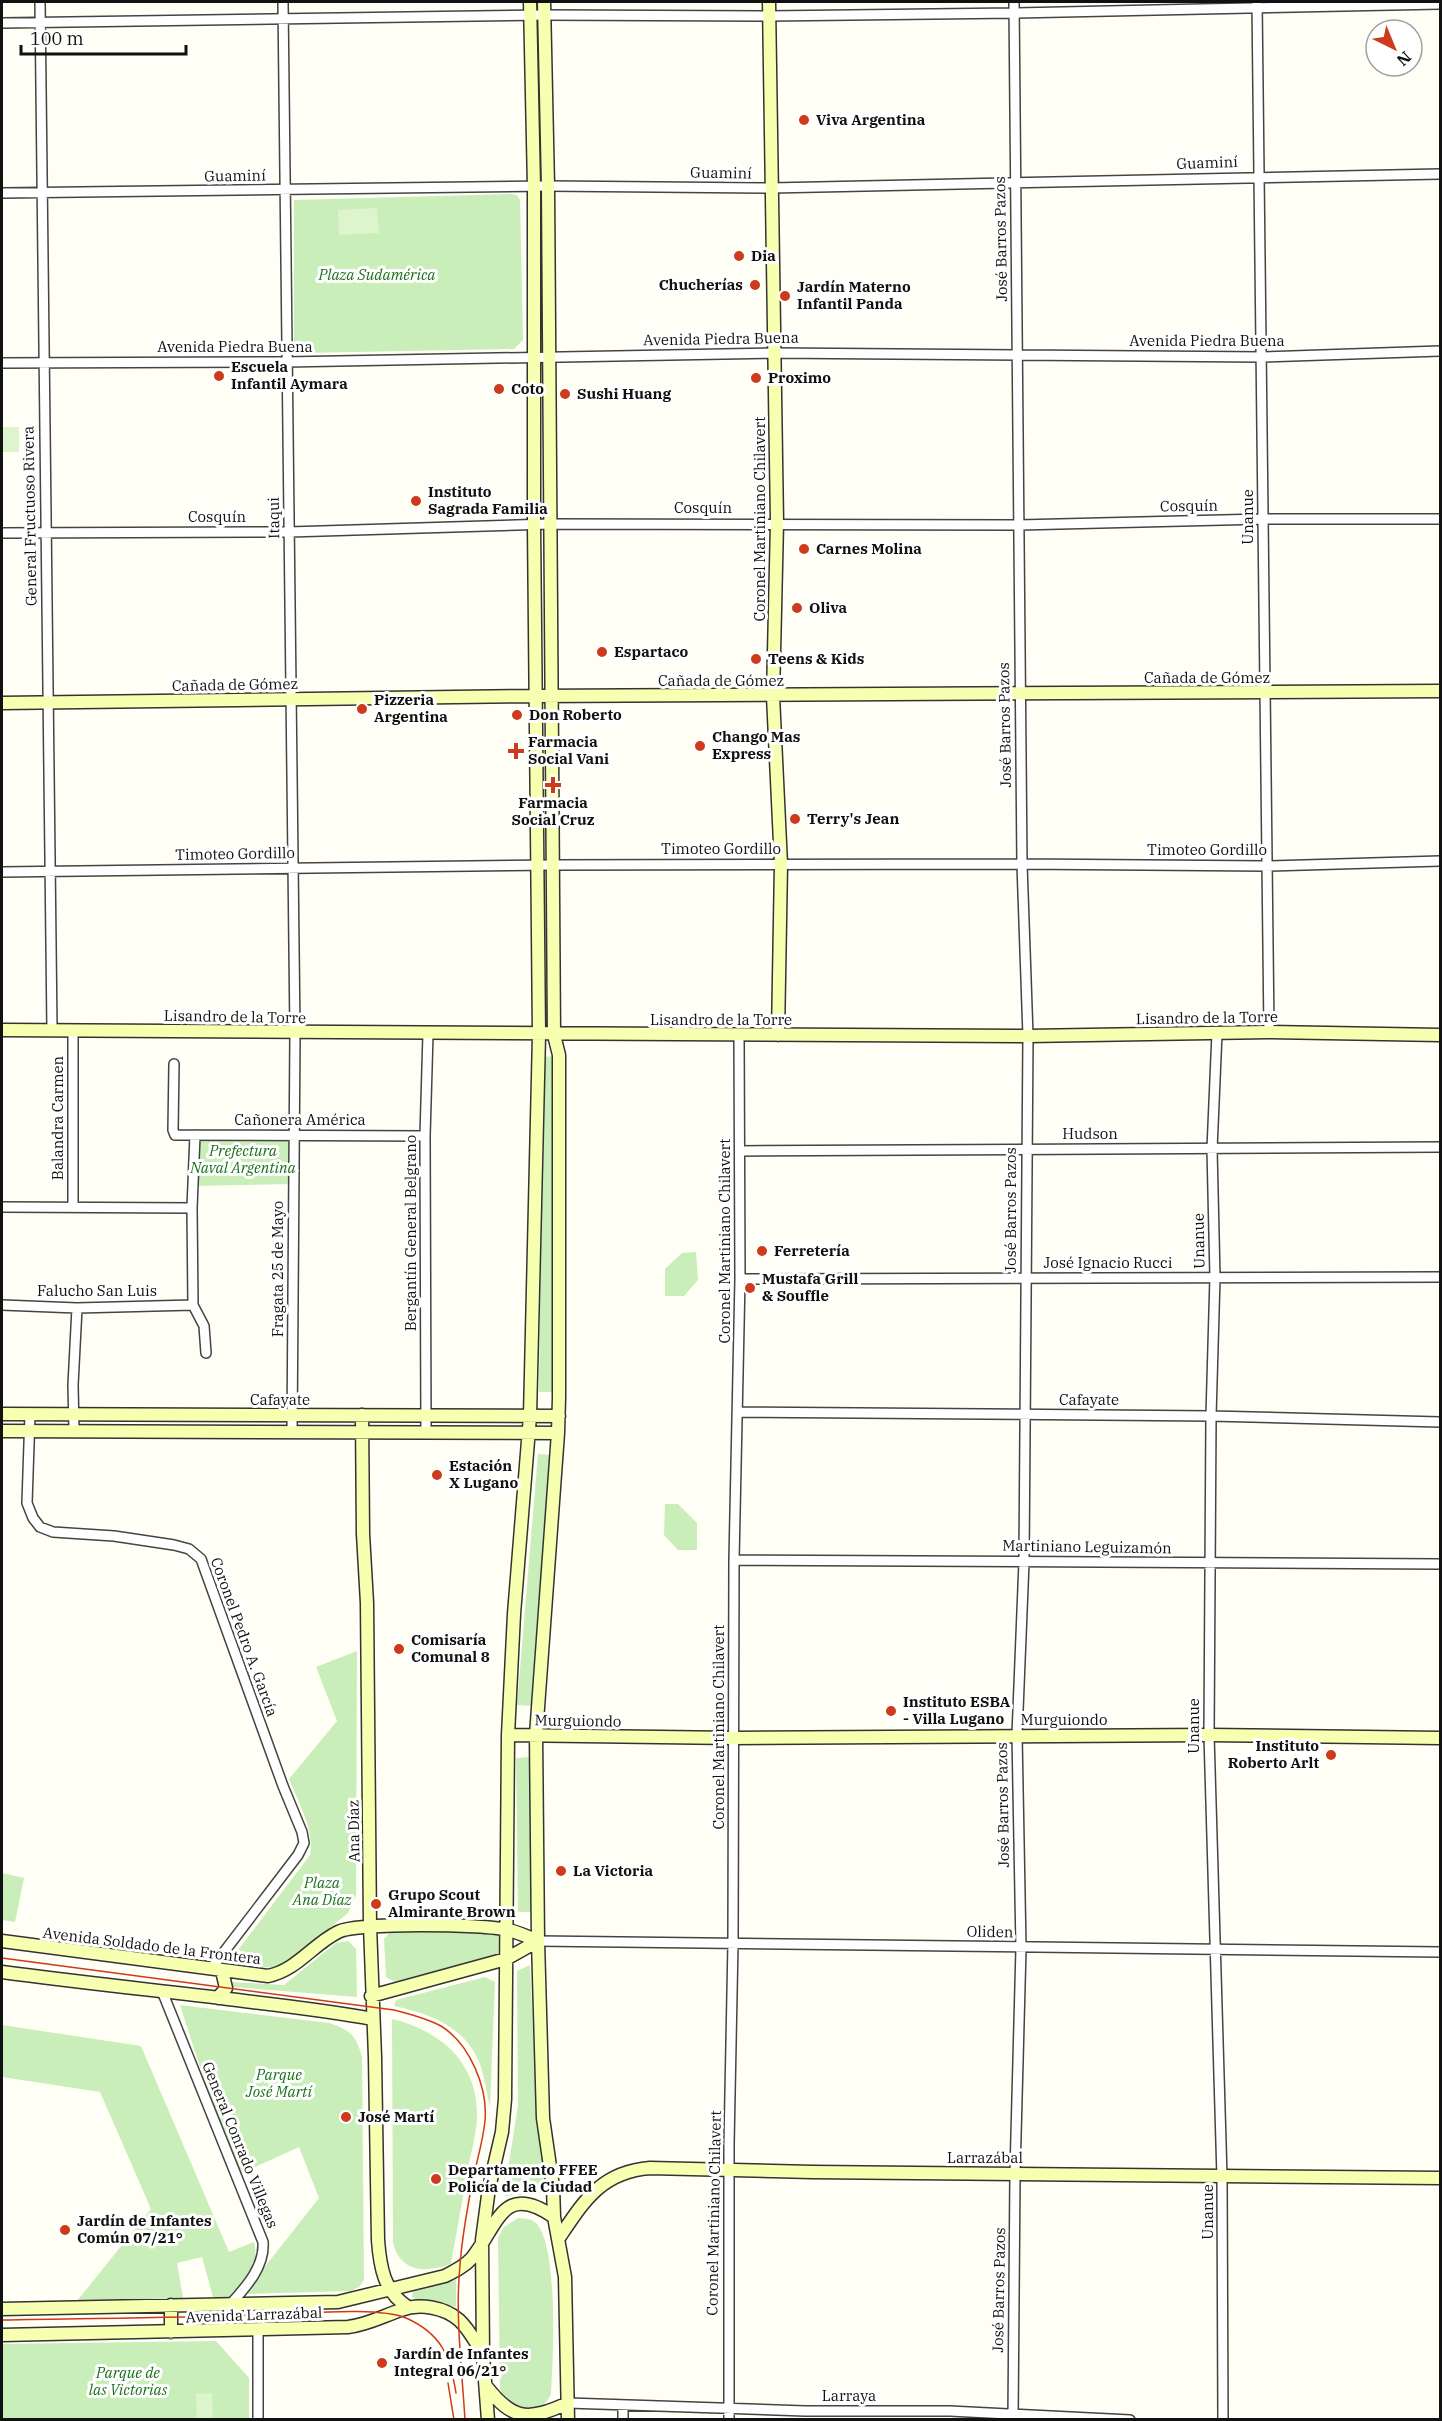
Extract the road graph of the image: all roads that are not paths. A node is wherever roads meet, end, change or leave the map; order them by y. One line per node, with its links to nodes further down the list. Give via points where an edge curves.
1 (40, 2): 14 (street, General Fructuoso Rivera)
2 (283, 2): 13 (street, Itaqui)
3 (530, 2): 10 (street)
4 (544, 2): 11 (street)
5 (769, 2): 12 (street, Coronel Martiniano Chilavert)
6 (1014, 2): 9 (street, José Barros Pazos)
7 (1257, 4): 8 (street); 9 (street); 17 (street, Unanue)
8 (1440, 4)
9 (1014, 13): 12 (street); 18 (street, José Barros Pazos)
10 (530, 15): 11 (street); 13 (street); 20 (street)
11 (544, 15): 12 (street); 19 (street)
12 (769, 16): 21 (street, Coronel Martiniano Chilavert)
13 (284, 20): 14 (street); 22 (street, Itaqui)
14 (40, 22): 15 (street); 24 (street, General Fructuoso Rivera)
15 (2, 23)
16 (1440, 174): 17 (street, Guaminí)
17 (1260, 177): 18 (street, Guaminí); 29 (street, Unanue)
18 (1015, 184): 21 (street, Guaminí); 27 (street, José Barros Pazos)
19 (548, 186): 20 (street, Guaminí); 21 (street, Guaminí); 28 (street)
20 (534, 187): 22 (street, Guaminí); 30 (street)
21 (771, 188): 26 (street, Coronel Martiniano Chilavert)
22 (286, 191): 24 (street, Guaminí); 31 (street, Itaqui)
23 (2, 193): 24 (street, Guaminí)
24 (41, 193): 33 (street, General Fructuoso Rivera)
25 (1440, 351): 29 (street, Avenida Piedra Buena)
26 (774, 353): 27 (street, Avenida Piedra Buena); 28 (street, Avenida Piedra Buena); 36 (street, Coronel Martiniano Chilavert)
27 (1017, 355): 29 (street, Avenida Piedra Buena); 39 (street, José Barros Pazos)
28 (549, 357): 30 (street, Avenida Piedra Buena); 37 (street)
29 (1262, 357): 34 (street, Unanue)
30 (534, 358): 31 (street, Avenida Piedra Buena); 38 (street)
31 (286, 362): 33 (street, Avenida Piedra Buena); 40 (street, Itaqui)
32 (2, 363): 33 (street, Avenida Piedra Buena)
33 (44, 363): 42 (street, General Fructuoso Rivera)
34 (1263, 519): 35 (street, Cosquín); 39 (street, Cosquín); 45 (street, Unanue)
35 (1440, 519)
36 (777, 523): 37 (street, Cosquín); 39 (street, Cosquín); 47 (street, Coronel Martiniano Chilavert)
37 (550, 524): 38 (street, Cosquín); 48 (street)
38 (534, 525): 40 (street, Cosquín); 46 (street)
39 (1019, 525): 44 (street, José Barros Pazos)
40 (289, 532): 42 (street, Cosquín); 49 (street, Itaqui)
41 (2, 533): 42 (street, Cosquín)
42 (46, 533): 51 (street, General Fructuoso Rivera)
43 (1440, 691): 45 (street, Cañada de Gómez)
44 (1020, 693): 45 (street, Cañada de Gómez); 47 (street, Cañada de Gómez); 54 (street, José Barros Pazos)
45 (1264, 693): 57 (street, Unanue)
46 (535, 696): 48 (street, Cañada de Gómez); 49 (street, Cañada de Gómez); 56 (street)
47 (772, 696): 48 (street, Cañada de Gómez); 53 (street, Coronel Martiniano Chilavert)
48 (553, 697): 55 (street)
49 (293, 699): 51 (street, Cañada de Gómez); 58 (street, Itaqui)
50 (2, 703): 51 (street, Cañada de Gómez)
51 (47, 703): 60 (street, General Fructuoso Rivera)
52 (1440, 861): 57 (street, Timoteo Gordillo)
53 (781, 864): 54 (street, Timoteo Gordillo); 55 (street, Timoteo Gordillo); 71 (street, Coronel Martiniano Chilavert)
54 (1022, 864): 57 (street, Timoteo Gordillo); 73 (street, José Barros Pazos)
55 (554, 865): 56 (street, Timoteo Gordillo); 69 (street)
56 (537, 866): 58 (street, Timoteo Gordillo); 68 (street)
57 (1266, 866): 64 (street, Unanue)
58 (294, 868): 60 (street, Timoteo Gordillo); 65 (street, Itaqui)
59 (2, 872): 60 (street, Timoteo Gordillo)
60 (50, 872): 62 (street, General Fructuoso Rivera)
61 (2, 1030): 62 (street, Lisandro de la Torre)
62 (52, 1030): 63 (street, Lisandro de la Torre)
63 (73, 1030): 65 (street, Lisandro de la Torre); 83 (street, Balandra Carmen)
64 (1269, 1032): 66 (street, Lisandro de la Torre); 72 (street, Lisandro de la Torre)
65 (295, 1033): 67 (street, Lisandro de la Torre); 75 (street, Fragata 25 de Mayo)
66 (1218, 1033): 73 (street, Lisandro de la Torre); 80 (street, Unanue)
67 (428, 1034): 68 (street, Lisandro de la Torre); 77 (street, Bergantín General Belgrano)
68 (539, 1035): 69 (street, Lisandro de la Torre); 101 (street)
69 (554, 1035): 70 (street, Lisandro de la Torre); 102 (street, via 559,1055)
70 (739, 1035): 71 (street, Lisandro de la Torre); 81 (street, Coronel Martiniano Chilavert)
71 (778, 1035): 73 (street, Lisandro de la Torre)
72 (1440, 1035)
73 (1028, 1036): 79 (street, José Barros Pazos)
74 (174, 1064): 76 (street, Cañonera América, via 173,1130 175,1135)
75 (294, 1134): 76 (street, Cañonera América); 77 (street, Cañonera América); 97 (street, Fragata 25 de Mayo)
76 (195, 1135): 84 (street)
77 (425, 1136): 100 (street, Bergantín General Belgrano)
78 (1440, 1147): 80 (street, Hudson)
79 (1027, 1148): 80 (street, Hudson); 81 (street, Hudson); 87 (street, José Barros Pazos)
80 (1212, 1149): 85 (street, Unanue)
81 (740, 1151): 88 (street, Coronel Martiniano Chilavert)
82 (2, 1207): 83 (street)
83 (73, 1207): 84 (street)
84 (192, 1208): 90 (street)
85 (1215, 1277): 86 (street, José Ignacio Rucci); 87 (street, José Ignacio Rucci); 103 (street, Unanue)
86 (1440, 1277)
87 (1026, 1278): 88 (street, José Ignacio Rucci); 99 (street, José Barros Pazos)
88 (740, 1279): 93 (street, Coronel Martiniano Chilavert)
89 (2, 1305): 91 (street, Falucho San Luis)
90 (193, 1305): 91 (street, Falucho San Luis); 92 (street, via 204,1326)
91 (77, 1308): 96 (street)
92 (206, 1353)
93 (738, 1412): 99 (street, Cafayate); 113 (street, Coronel Martiniano Chilavert)
94 (2, 1414): 95 (street, Cafayate)
95 (30, 1414): 96 (street, Cafayate); 106 (street, Coronel Pedro A. García)
96 (74, 1414): 97 (street, Cafayate); 107 (street)
97 (292, 1415): 98 (street, Cafayate); 108 (street, Fragata 25 de Mayo)
98 (362, 1415): 100 (street, Cafayate); 109 (street, Ana Díaz)
99 (1025, 1415): 103 (street, Cafayate); 114 (street, José Barros Pazos)
100 (426, 1416): 101 (street, Cafayate); 110 (street, Bergantín General Belgrano)
101 (530, 1416): 102 (street, Cafayate); 111 (street)
102 (559, 1416): 112 (street)
103 (1211, 1416): 104 (street, Cafayate); 115 (street, Unanue)
104 (1440, 1422)
105 (2, 1431): 106 (street)
106 (29, 1431): 107 (street); 132 (street, Coronel Pedro A. García, via 27,1503 40,1527 53,1532 174,1545 189,1549 201,1559 302,1832 304,1843 298,1855)
107 (74, 1431): 108 (street)
108 (292, 1432): 109 (street)
109 (362, 1432): 110 (street); 123 (street, Ana Díaz)
110 (426, 1432): 111 (street)
111 (529, 1433): 112 (street); 117 (street)
112 (558, 1433): 118 (street)
113 (734, 1560): 114 (street, Martiniano Leguizamón); 121 (street, Coronel Martiniano Chilavert)
114 (1024, 1562): 115 (street, Martiniano Leguizamón); 119 (street, José Barros Pazos)
115 (1209, 1563): 116 (street, Martiniano Leguizamón); 120 (street, Unanue)
116 (1440, 1564)
117 (508, 1735): 118 (street, Murguiondo); 124 (street)
118 (536, 1735): 121 (street, Murguiondo); 126 (street)
119 (1017, 1735): 120 (street, Murguiondo); 121 (street, Murguiondo); 128 (street, José Barros Pazos)
120 (1209, 1735): 122 (street, Murguiondo); 129 (street, Unanue)
121 (734, 1738): 127 (street, Coronel Martiniano Chilavert)
122 (1440, 1738)
123 (370, 1926): 124 (street, Avenida Soldado de la Frontera); 132 (street, Avenida Soldado de la Frontera, via 336,1933 276,1974 259,1976); 135 (street, Ana Díaz)
124 (506, 1929): 126 (street, Avenida Soldado de la Frontera); 131 (street)
125 (2, 1941): 132 (street, Avenida Soldado de la Frontera)
126 (538, 1941): 127 (street, Oliden); 131 (street); 142 (street, via 543,2118)
127 (734, 1943): 128 (street, Oliden); 138 (street, Coronel Martiniano Chilavert)
128 (1021, 1948): 129 (street, Oliden); 139 (street, José Barros Pazos)
129 (1214, 1950): 130 (street, Oliden); 140 (street, Unanue)
130 (1440, 1952)
131 (506, 1959): 135 (street); 144 (street, via 504,2113)
132 (216, 1970): 136 (street, via 226,1988)
133 (2, 1972): 134 (street)
134 (162, 1991): 136 (street); 147 (street, General Conrado Villegas, via 263,2242 259,2266)
135 (371, 1996): 137 (street, Ana Díaz)
136 (218, 1998): 137 (street)
137 (373, 2019): 145 (street, Ana Díaz, via 378,2240)
138 (729, 2169): 139 (street, Larrazábal); 143 (street, Larrazábal, via 650,2168 617,2175 588,2197); 158 (street, Coronel Martiniano Chilavert)
139 (1015, 2173): 140 (street, Larrazábal); 159 (street, José Barros Pazos)
140 (1222, 2177): 141 (street, Larrazábal); 167 (street, Unanue)
141 (1440, 2178)
142 (554, 2217): 143 (street); 144 (street, Avenida Larrazábal, via 535,2205 519,2204 502,2213)
143 (559, 2238): 155 (street, via 566,2296)
144 (482, 2240): 145 (street, Avenida Larrazábal, via 472,2258 459,2269); 153 (street)
145 (389, 2290): 147 (street, Avenida Larrazábal, via 338,2302); 148 (street)
146 (171, 2306): 147 (street, Avenida Larrazábal); 149 (street, Avenida Larrazábal); 151 (street)
147 (229, 2306)
148 (408, 2307): 150 (street, Avenida Larrazábal, via 356,2326); 153 (street, Avenida Larrazábal, via 440,2310 459,2320)
149 (2, 2309)
150 (258, 2330): 151 (street, Avenida Larrazábal); 160 (street)
151 (171, 2332): 152 (street, Avenida Larrazábal)
152 (2, 2335)
153 (483, 2355): 154 (street)
154 (485, 2385): 155 (street, via 503,2407 521,2417 534,2418); 161 (street)
155 (568, 2403): 156 (street, Larraya); 162 (street)
156 (623, 2405): 157 (street, Larraya); 163 (street)
157 (670, 2408): 158 (street, Larraya); 164 (street)
158 (729, 2409): 159 (street, Larraya); 165 (street, Coronel Martiniano Chilavert)
159 (1013, 2416): 166 (street, Larraya)
160 (258, 2420)
161 (488, 2420)
162 (568, 2420)
163 (623, 2420)
164 (670, 2420)
165 (729, 2420)
166 (1130, 2420)
167 (1223, 2420)

